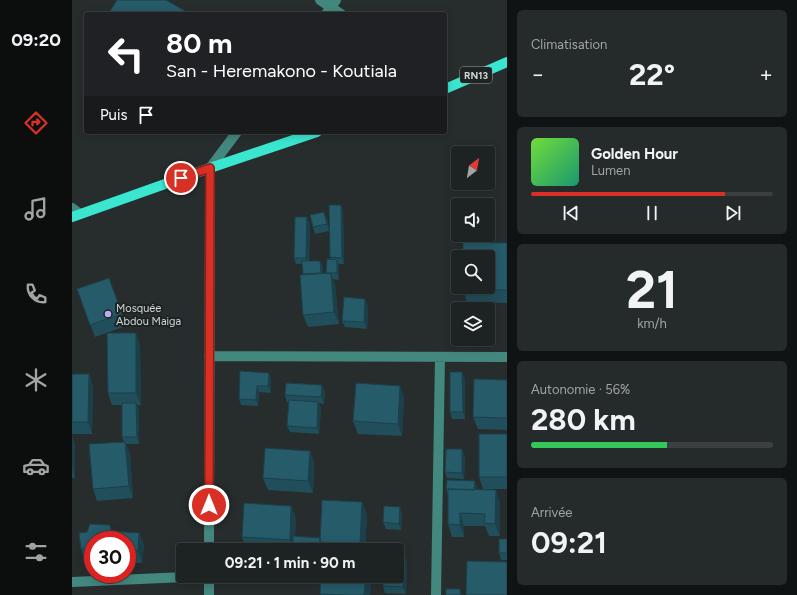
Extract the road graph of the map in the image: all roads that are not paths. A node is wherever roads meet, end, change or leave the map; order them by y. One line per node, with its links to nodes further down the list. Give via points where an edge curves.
1 (320, 0): 2 (street)
2 (331, 7)
3 (507, 62): 4 (main road, RN13)
4 (447, 87)
5 (236, 134): 7 (street)
6 (311, 134): 7 (main road)
7 (210, 168): 8 (main road); 9 (street)
8 (75, 213)
9 (209, 356): 10 (street); 12 (street)
10 (440, 357): 11 (street); 17 (street)
11 (507, 357)
12 (209, 543)
13 (176, 577): 14 (street)
14 (72, 582)
15 (208, 583): 16 (street)
16 (209, 595)
17 (436, 595)

